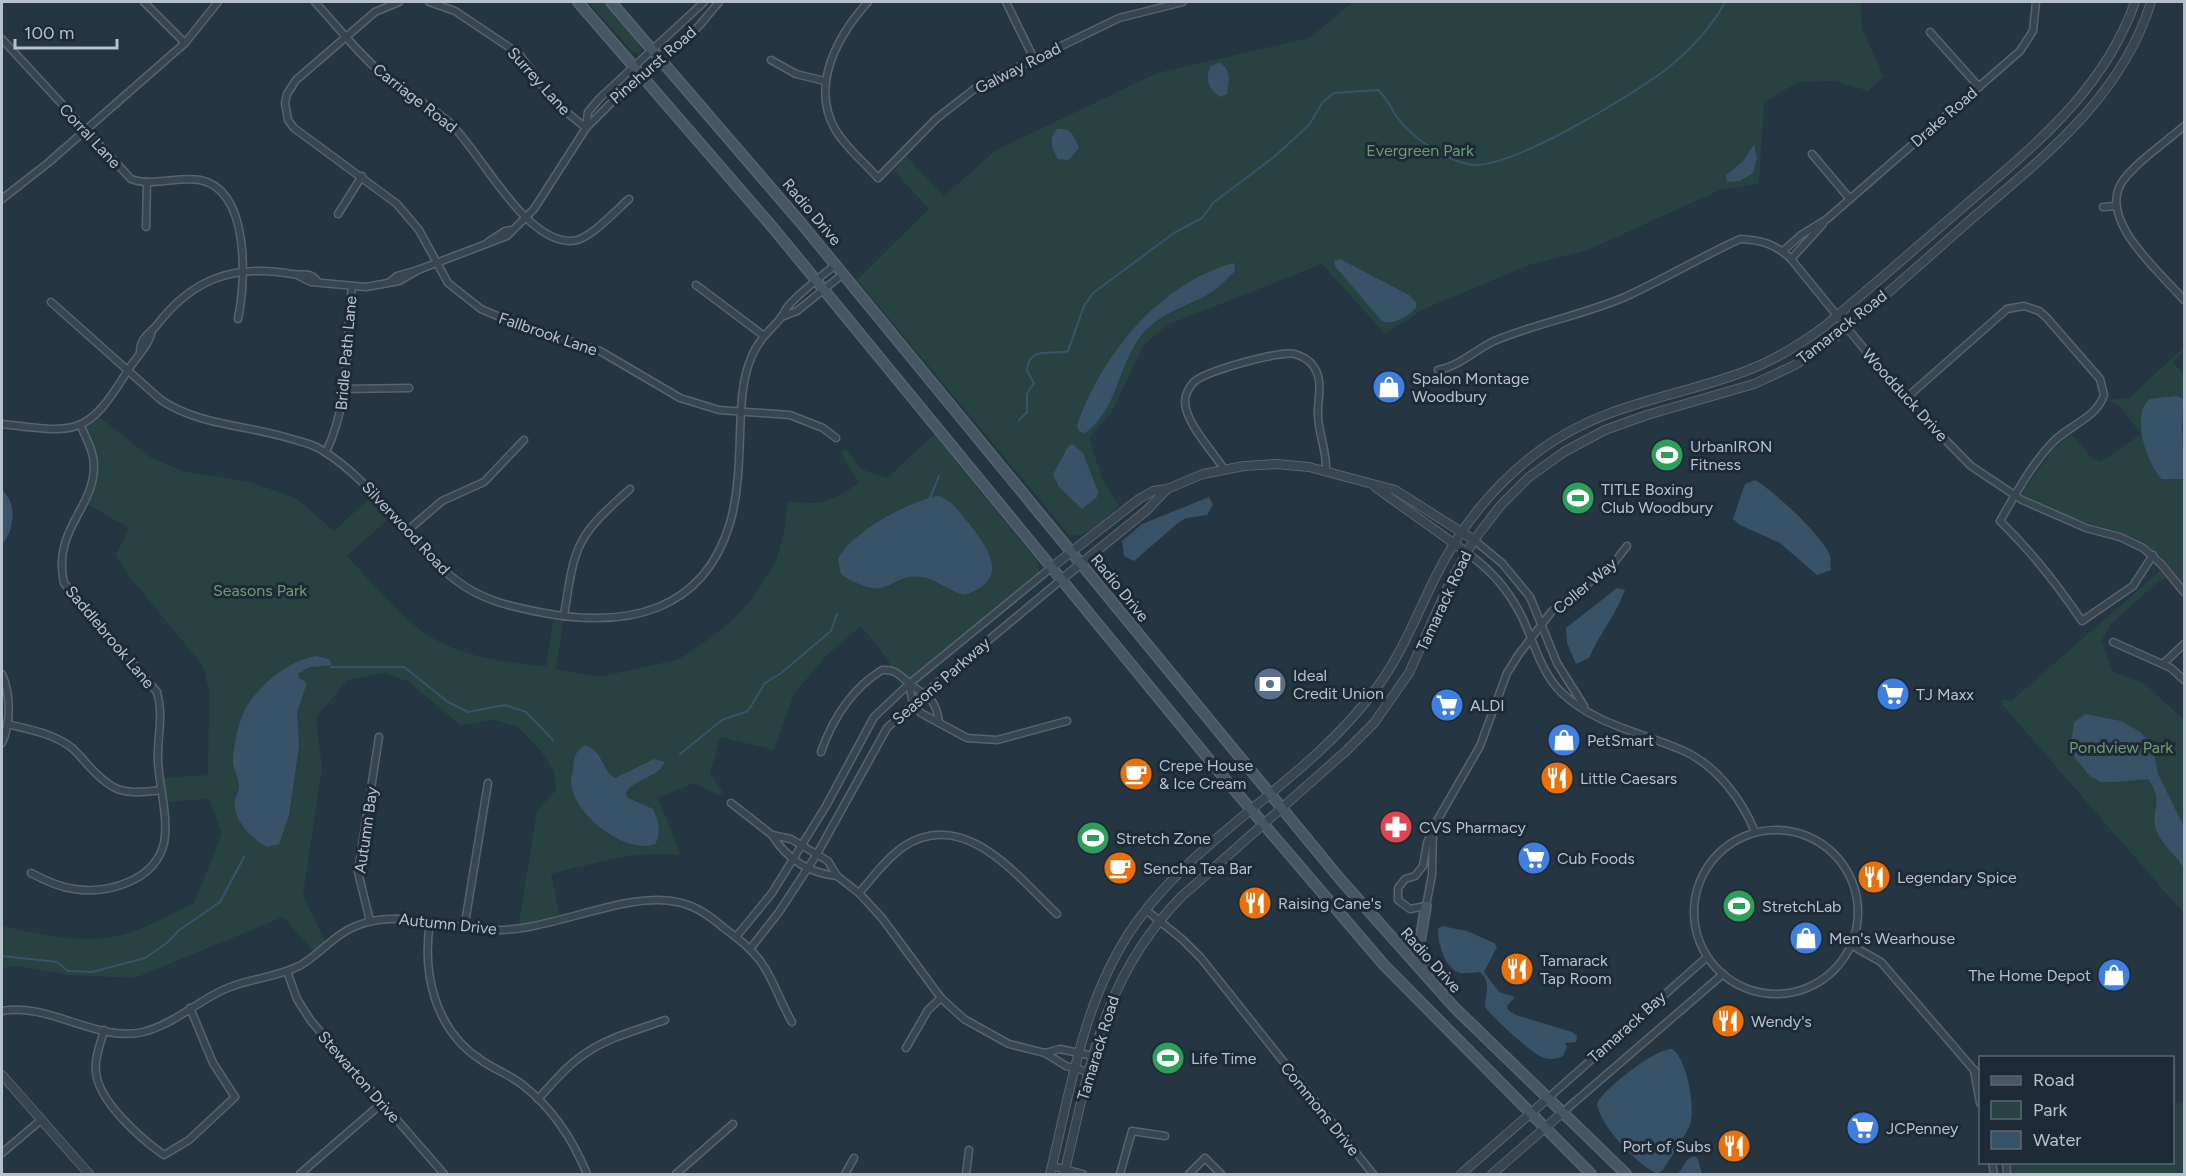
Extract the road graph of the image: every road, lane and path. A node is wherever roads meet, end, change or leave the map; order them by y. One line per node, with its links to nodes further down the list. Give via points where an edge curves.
1 (144, 2): 19 (street)
2 (218, 2): 19 (street)
3 (315, 2): 17 (street, Carriage Road)
4 (399, 2): 17 (street, via 375,12)
5 (429, 2): 29 (street, Surrey Lane, via 455,11 519,54 554,102)
6 (578, 2): 24 (main road)
7 (611, 2): 20 (main road, Radio Drive)
8 (704, 2): 20 (street, Pinehurst Road)
9 (719, 2): 21 (street, Pinehurst Road, via 705,21)
10 (868, 2): 26 (street, via 838,45)
11 (1006, 2): 22 (street)
12 (1183, 2): 22 (street, Galway Road, via 1130,13)
13 (2036, 2): 27 (street, Drake Road, via 2033,31 2025,45)
14 (2135, 2): 55 (street, Tamarack Road, via 2104,67 2062,120)
15 (2151, 2): 58 (street, Tamarack Road, via 2120,70 2073,130)
16 (1930, 32): 27 (street)
17 (346, 37): 32 (street, Fallbrook Lane, via 292,86 285,112 299,134); 40 (street, Carriage Road, via 385,76 458,131 501,191)
18 (2, 39): 30 (street, Corral Lane)
19 (185, 43): 30 (street)
20 (652, 49): 21 (main road, Radio Drive); 24 (street, Pinehurst Road)
21 (661, 59): 25 (street, Pinehurst Road); 46 (main road, Radio Drive)
22 (1034, 59): 26 (street, Galway Road, via 977,87 952,105 878,178 835,129 825,99)
23 (771, 60): 26 (street, via 795,74)
24 (634, 67): 25 (main road); 29 (street, Pinehurst Road, via 588,112)
25 (642, 75): 29 (street, Pinehurst Road); 49 (main road)
26 (825, 81)
27 (1979, 87): 36 (street, Drake Road)
28 (2184, 126): 37 (street, via 2122,183)
29 (586, 128): 40 (street, Pinehurst Road)
30 (86, 129): 33 (street, Corral Lane, via 131,179); 34 (street)
31 (1812, 154): 36 (street)
32 (362, 176): 39 (street); 45 (street, Fallbrook Lane, via 408,215)
33 (147, 182): 42 (street); 47 (street, Corral Lane, via 201,180 227,196 238,225)
34 (2, 199)
35 (629, 199): 40 (street, Carriage Road, via 588,234 571,241 545,231)
36 (1850, 199): 41 (street, Drake Road)
37 (2115, 206): 38 (street); 53 (street, via 2122,228)
38 (2103, 207)
39 (338, 214)
40 (526, 217): 45 (street, Pinehurst Road, via 512,230)
41 (1827, 219): 43 (street, Drake Road); 44 (street, Drake Road)
42 (146, 226)
43 (1783, 251): 44 (street, Woodduck Drive); 61 (street, Woodduck Drive, via 1759,240 1740,238 1625,296 1492,342 1455,365)
44 (1791, 259): 55 (street, Woodduck Drive)
45 (436, 263): 51 (street, Pinehurst Road, via 390,282); 65 (street, Fallbrook Lane, via 448,283 491,314 600,351 680,398)
46 (836, 264): 48 (main road, Radio Drive); 49 (street, Silverwood Road)
47 (243, 273): 51 (street, Pinehurst Road, via 303,273 317,281); 57 (street, Corral Lane); 60 (street, Pinehurst Road, via 223,275 196,286 175,301)
48 (843, 274): 52 (street, Silverwood Road); 82 (main road, Radio Drive)
49 (817, 280): 52 (main road); 56 (street, Silverwood Road)
50 (696, 285): 59 (street)
51 (352, 287): 63 (street, Bridle Path Lane)
52 (824, 290): 56 (street, Silverwood Road, via 793,314); 86 (main road)
53 (2184, 300)
54 (51, 302): 60 (street, Silverwood Road)
55 (1837, 316): 58 (street, Woodduck Drive); 78 (street, Tamarack Road, via 1798,345 1758,366 1627,405 1569,432 1508,477)
56 (781, 317): 59 (street, Silverwood Road)
57 (238, 319)
58 (1846, 328): 64 (street, Woodduck Drive); 79 (street, Tamarack Road, via 1807,357 1754,384 1621,423 1577,444 1517,488)
59 (764, 336): 65 (street, Silverwood Road, via 748,365)
60 (128, 370): 67 (street, Pinehurst Road, via 100,412); 70 (street, Silverwood Road, via 176,410 203,420 284,436)
61 (1438, 370)
62 (409, 388): 63 (street)
63 (344, 389): 70 (street, Bridle Path Lane, via 339,423)
64 (1905, 399): 76 (street, Woodduck Drive, via 1971,466); 76 (street, via 2007,309 2024,306 2046,317 2100,379 2104,395 2096,410 2052,443)
65 (741, 413): 68 (street, Fallbrook Lane, via 790,415 823,428); 89 (street, Silverwood Road, via 738,486 730,524 704,574 662,607 636,616)
66 (2, 424): 67 (street, via 68,430)
67 (81, 426): 108 (street, Saddlebrook Lane, via 94,469 60,555 64,583 157,692 162,710 158,758)
68 (836, 438)
69 (524, 440): 77 (street, via 483,482 442,501)
70 (326, 453): 77 (street, Silverwood Road, via 358,478)
71 (1224, 469): 72 (street, Seasons Parkway, via 1276,464); 72 (street, via 1189,418 1185,403 1188,390 1206,375 1285,353 1302,357 1320,380 1318,418 1327,451); 75 (street, Seasons Parkway)
72 (1326, 471): 73 (street, Seasons Parkway)
73 (1372, 484): 78 (street, Seasons Parkway, via 1395,490); 80 (street, Seasons Parkway)
74 (630, 489): 89 (street, via 583,536 572,562)
75 (1167, 489): 82 (street, Seasons Parkway, via 1139,499); 85 (street, Seasons Parkway, via 1147,510)
76 (2014, 496): 84 (street, Woodduck Drive, via 2086,528 2120,537); 84 (street, via 2000,521 2031,550 2082,621 2133,586)
77 (407, 531): 89 (street, Silverwood Road, via 438,565 472,591 512,607)
78 (1462, 531): 79 (street, Seasons Parkway); 80 (street, Tamarack Road)
79 (1474, 540): 83 (street, Tamarack Road); 90 (street, via 1519,581)
80 (1454, 542): 83 (street, Seasons Parkway); 109 (street, Tamarack Road, via 1378,687 1346,726)
81 (1627, 546): 90 (street, Coller Way, via 1613,564 1568,597)
82 (1071, 552): 85 (main road, Radio Drive); 86 (street, Seasons Parkway)
83 (1466, 552): 91 (street, via 1503,584); 111 (street, Tamarack Road, via 1416,660 1386,708 1345,752)
84 (2153, 555): 88 (street, Woodduck Drive)
85 (1080, 563): 87 (street, Seasons Parkway); 109 (main road, Radio Drive)
86 (1052, 567): 87 (main road); 97 (street, Seasons Parkway)
87 (1062, 579): 98 (street, Seasons Parkway); 112 (main road)
88 (2184, 591)
89 (564, 616)
90 (1541, 625): 91 (street); 100 (street, via 1557,663)
91 (1530, 639): 100 (street, via 1555,684); 114 (street, via 1507,673 1480,746)
92 (2113, 642): 94 (street)
93 (2184, 644): 94 (street)
94 (2163, 664): 96 (street)
95 (2, 674): 103 (street, via 6,683)
96 (2184, 680)
97 (909, 684): 98 (street); 99 (street); 106 (street, Seasons Parkway, via 890,669 882,669 866,681 834,719); 117 (street, Seasons Parkway, via 884,705 865,731)
98 (925, 693): 99 (street, Seasons Parkway); 102 (street, via 936,707)
99 (913, 704): 102 (street, via 925,717); 118 (street, Seasons Parkway, via 879,741)
100 (1586, 709): 115 (street, via 1606,723 1686,752 1704,764 1740,802)
101 (1067, 721): 102 (street, via 1010,738 982,741 967,738)
102 (939, 723)
103 (7, 724): 105 (street); 108 (street, via 56,737 71,747 105,785 117,791)
104 (379, 737): 127 (street, Autumn Bay, via 358,872)
105 (2, 743)
106 (821, 752)
107 (488, 783): 130 (street)
108 (161, 790): 121 (street, Saddlebrook Lane, via 164,842 158,860 146,873 118,886 93,891 72,889)
109 (1269, 793): 111 (main road, Radio Drive); 112 (street, Tamarack Road)
110 (731, 803): 116 (street)
111 (1281, 808): 113 (street, Tamarack Road); 137 (main road, Radio Drive)
112 (1251, 810): 113 (main road); 125 (street, Tamarack Road)
113 (1263, 824): 128 (street, Tamarack Road); 158 (main road, via 1390,971)
114 (1433, 829): 124 (street, via 1432,874); 124 (street, via 1424,866 1415,876 1401,882 1397,895 1410,909)
115 (1755, 832): 132 (street, via 1797,833 1837,858 1850,879 1857,902); 134 (street, via 1728,846 1703,874 1694,912)
116 (772, 835): 117 (street); 119 (street)
117 (802, 844): 118 (street); 119 (street, Seasons Parkway)
118 (817, 854): 120 (street, Seasons Parkway); 122 (street, via 828,861)
119 (792, 860): 120 (street); 131 (street, Seasons Parkway, via 766,902)
120 (807, 868): 122 (street); 133 (street, Seasons Parkway)
121 (31, 873)
122 (837, 876): 123 (street)
123 (859, 893): 126 (street, via 904,846 930,837 957,836 989,850); 138 (street)
124 (1425, 906): 137 (main road, via 1419,949)
125 (1146, 910): 128 (street, Commons Drive); 145 (street, Tamarack Road, via 1108,970)
126 (1057, 914)
127 (369, 921): 129 (street, Autumn Drive, via 390,918); 135 (street, Autumn Drive, via 346,931)
128 (1159, 921): 147 (street, Tamarack Road, via 1114,991); 179 (street, Commons Drive, via 1201,958)
129 (430, 922): 130 (street, Autumn Drive); 154 (street, via 427,974 445,1021 480,1060 523,1085)
130 (464, 929): 131 (street, Autumn Drive, via 539,927 638,901 664,900 704,912)
131 (736, 937): 133 (street, Autumn Drive)
132 (1851, 945): 136 (street, via 1828,975 1787,994 1758,992); 149 (street, via 1881,962)
133 (750, 949): 142 (street, Autumn Drive, via 774,984)
134 (1707, 957): 136 (street); 155 (street, Tamarack Bay)
135 (287, 971): 139 (street, Autumn Drive, via 234,986); 156 (street, Stewarton Drive, via 303,1009)
136 (1723, 974): 157 (street, Tamarack Bay)
137 (1427, 978): 155 (main road, Radio Drive)
138 (941, 998): 144 (street, via 928,1011); 146 (street, via 991,1036)
139 (190, 1008): 143 (street, Autumn Drive, via 146,1031 127,1034); 143 (street, via 213,1063 235,1097 189,1140 164,1155 140,1137 101,1090 96,1064)
140 (2, 1011): 143 (street, Autumn Drive, via 24,1009)
141 (664, 1020): 154 (street, via 586,1052)
142 (792, 1022)
143 (104, 1030)
144 (906, 1048)
145 (1079, 1052): 146 (street, via 1060,1049); 147 (street); 148 (street, Tamarack Road)
146 (1045, 1053): 148 (street)
147 (1093, 1056): 150 (street, Tamarack Road)
148 (1075, 1069): 150 (street); 166 (street, Tamarack Road)
149 (1974, 1070): 152 (street); 153 (street)
150 (1089, 1072): 167 (street, Tamarack Road)
151 (2, 1074): 159 (street)
152 (1979, 1076)
153 (1979, 1098)
154 (538, 1099): 171 (street, via 571,1140)
155 (1547, 1099): 157 (main road, Radio Drive); 158 (street)
156 (382, 1103): 169 (street); 170 (street, Stewarton Drive)
157 (1562, 1113): 161 (street); 183 (main road, Radio Drive)
158 (1530, 1115): 161 (main road); 180 (street)
159 (41, 1120): 164 (street); 168 (street)
160 (733, 1124): 172 (street)
161 (1544, 1129): 181 (street); 182 (main road)
162 (1165, 1136): 176 (street, via 1132,1131)
163 (969, 1150): 174 (street)
164 (2, 1153)
165 (854, 1158): 173 (street)
166 (1051, 1171): 167 (street)
167 (1065, 1172): 175 (street)
168 (89, 1174)
169 (300, 1174)
170 (444, 1174)
171 (587, 1174)
172 (676, 1174)
173 (845, 1174)
174 (966, 1174)
175 (1083, 1174)
176 (1120, 1174)
177 (1189, 1174): 178 (street, via 1205,1158)
178 (1221, 1174)
179 (1373, 1174)
180 (1461, 1174)
181 (1492, 1174)
182 (1591, 1174)
183 (1626, 1174)

